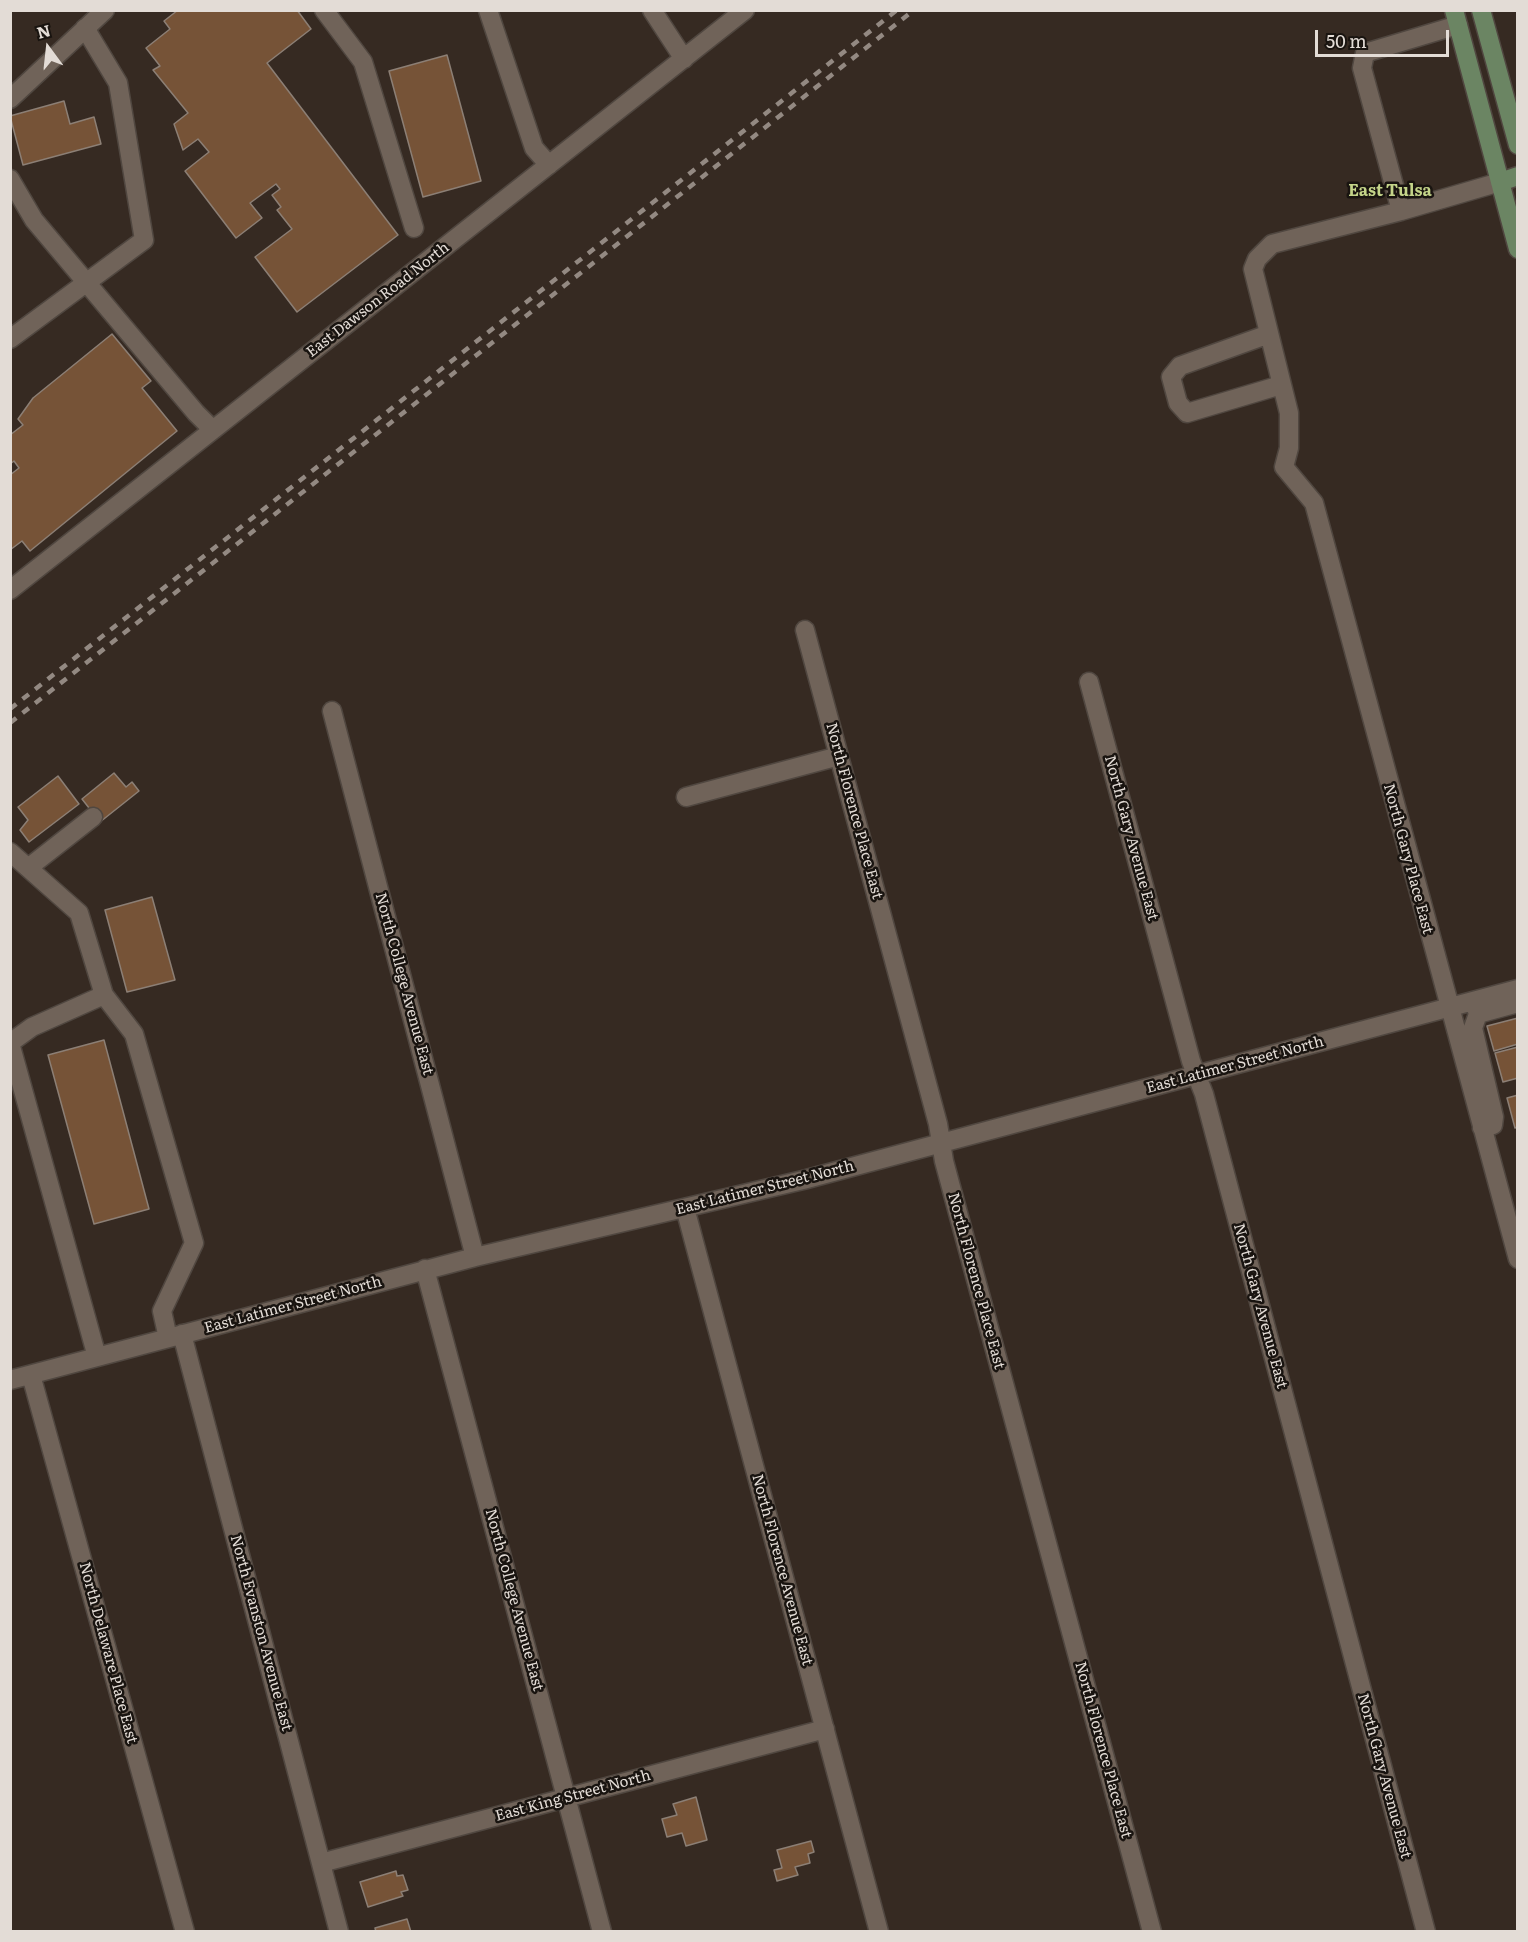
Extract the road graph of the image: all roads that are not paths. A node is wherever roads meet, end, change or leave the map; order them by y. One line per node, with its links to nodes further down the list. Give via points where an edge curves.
1 (105, 10): 8 (street)
2 (324, 10): 17 (street, via 363,62)
3 (488, 10): 12 (street, via 534,148)
4 (652, 10): 9 (street)
5 (745, 10): 9 (street, East Dawson Road North)
6 (1481, 10): 11 (main road)
7 (1456, 18): 15 (main road); 16 (street, via 1365,53 1362,61)
8 (85, 28): 10 (street); 19 (street, via 118,83 144,240)
9 (684, 59): 12 (street, East Dawson Road North)
10 (10, 99)
11 (1517, 144)
12 (549, 165): 23 (street, East Dawson Road North)
13 (1518, 176): 15 (main road)
14 (10, 179): 19 (street, via 33,220)
15 (1500, 182): 16 (street); 18 (main road)
16 (1401, 211): 20 (street, via 1272,244 1266,249 1253,269)
17 (414, 228)
18 (1518, 249)
19 (86, 281): 21 (street); 23 (street)
20 (1269, 334): 22 (street); 22 (street, via 1180,366 1171,377 1178,404 1187,413)
21 (10, 339)
22 (1281, 385): 36 (street, North Gary Place East, via 1289,413 1289,448 1284,467 1314,503)
23 (213, 430): 24 (street, East Dawson Road North)
24 (10, 590)
25 (805, 630): 28 (street, North Florence Place East)
26 (1089, 682): 39 (street, North Gary Avenue East)
27 (332, 711): 43 (street, North College Avenue East)
28 (839, 756): 29 (street); 41 (street, North Florence Place East)
29 (686, 797)
30 (93, 817): 32 (street)
31 (10, 852): 32 (street)
32 (28, 868): 34 (street, via 79,913)
33 (1518, 989): 37 (street, East Latimer Street North)
34 (104, 995): 38 (street, via 32,1027); 46 (street, North Evanston Avenue East, via 134,1034 194,1243 162,1311)
35 (1518, 1003): 37 (street)
36 (1449, 1008): 37 (street, East Latimer Street North); 39 (street, East Latimer Street North); 40 (street, North Gary Place East)
37 (1476, 1008): 40 (street, via 1473,1028 1494,1117 1493,1125)
38 (10, 1043): 47 (street)
39 (1197, 1076): 41 (street, East Latimer Street North); 58 (street, North Gary Avenue East)
40 (1482, 1128): 44 (street, North Gary Place East)
41 (941, 1143): 42 (street, East Latimer Street North); 57 (street, North Florence Place East)
42 (685, 1208): 43 (street, East Latimer Street North); 50 (street, North Florence Avenue East)
43 (475, 1257): 45 (street, East Latimer Street North)
44 (1518, 1259)
45 (425, 1269): 46 (street, East Latimer Street North); 51 (street, North College Avenue East)
46 (175, 1336): 47 (street, East Latimer Street North); 52 (street, North Evanston Avenue East)
47 (97, 1357): 48 (street, East Latimer Street North)
48 (31, 1375): 49 (street, East Latimer Street North); 53 (street, North Delaware Place East)
49 (10, 1380)
50 (825, 1729): 51 (street, East King Street North); 56 (street, North Florence Avenue East)
51 (567, 1798): 52 (street, East King Street North); 55 (street, North College Avenue East)
52 (321, 1863): 54 (street, North Evanston Avenue East)
53 (184, 1932)
54 (339, 1932)
55 (602, 1932)
56 (879, 1932)
57 (1152, 1932)
58 (1425, 1932)

